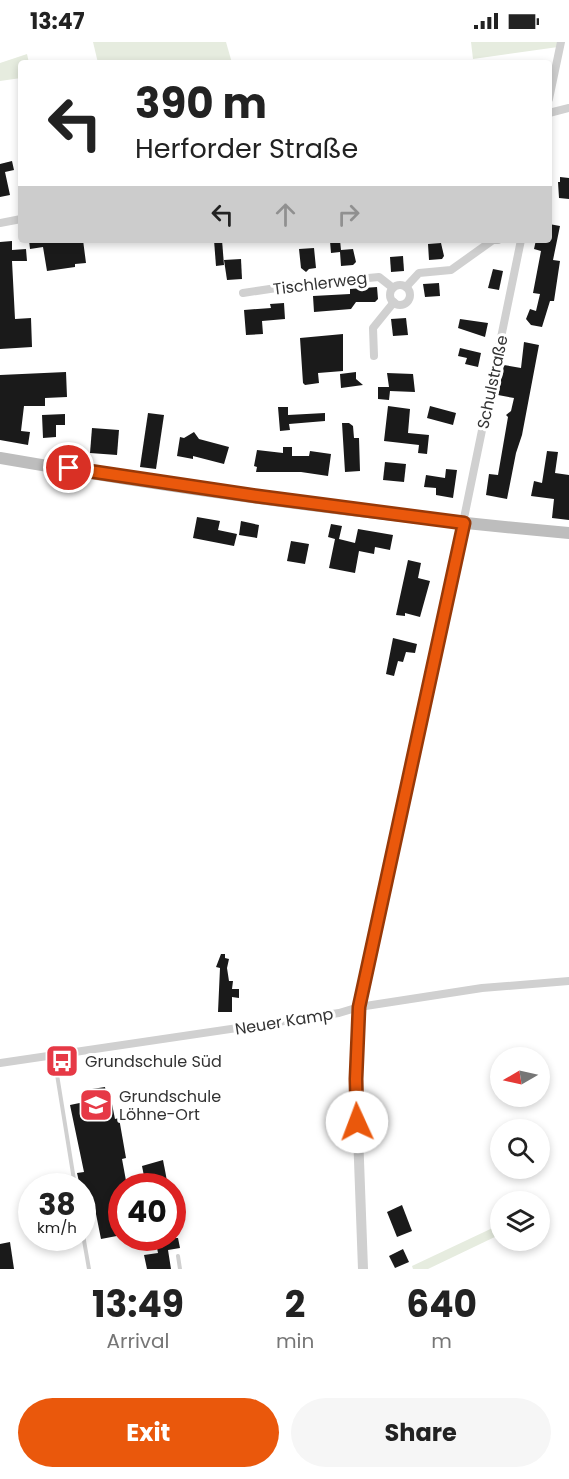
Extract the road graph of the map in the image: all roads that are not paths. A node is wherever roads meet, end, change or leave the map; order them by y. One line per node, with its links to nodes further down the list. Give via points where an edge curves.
1 (561, 42): 2 (street)
2 (552, 85)
3 (569, 108): 4 (street)
4 (552, 112)
5 (18, 220): 6 (street)
6 (0, 223)
7 (489, 243): 9 (street, via 451,270 419,273)
8 (520, 243): 15 (street, Schulstraße)
9 (406, 287): 10 (street); 12 (street, via 410,294 406,302)
10 (393, 288): 11 (street, Tischlerweg, via 379,276); 12 (street, via 390,295)
11 (243, 293)
12 (394, 302): 13 (street, via 373,328)
13 (374, 356)
14 (0, 458): 15 (main road)
15 (464, 523): 16 (main road); 18 (street)
16 (569, 533)
17 (569, 981): 18 (street, Neuer Kamp, via 482,988)
18 (359, 1007): 19 (street, Neuer Kamp); 26 (street, via 356,1079)
19 (53, 1056): 20 (street, Neuer Kamp); 21 (lane)
20 (0, 1063)
21 (73, 1173)
22 (86, 1251): 24 (lane)
23 (178, 1256): 25 (lane)
24 (89, 1269)
25 (180, 1269)
26 (363, 1269)

